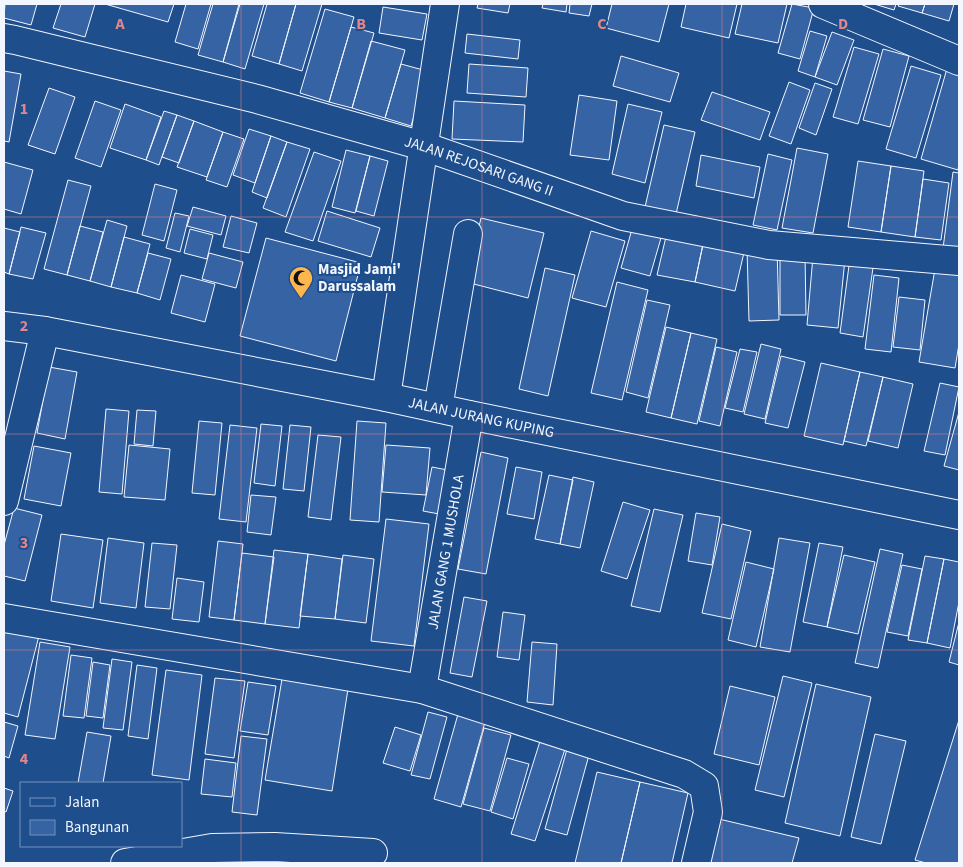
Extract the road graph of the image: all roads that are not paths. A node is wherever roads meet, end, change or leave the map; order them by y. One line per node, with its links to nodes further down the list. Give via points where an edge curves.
1 (444, 4): 5 (street)
2 (823, 4): 4 (street)
3 (4, 38): 5 (street, JALAN REJOSARI GANG II, via 256,99)
4 (959, 61)
5 (423, 146): 7 (street, JALAN REJOSARI GANG II, via 623,216 769,246); 10 (street)
6 (468, 234): 11 (street)
7 (959, 261)
8 (4, 326): 9 (street, JALAN JURANG KUPING)
9 (45, 331): 10 (street, JALAN JURANG KUPING); 13 (street)
10 (386, 397): 11 (street, JALAN JURANG KUPING)
11 (438, 408): 12 (street, JALAN JURANG KUPING)
12 (469, 416): 14 (street, JALAN JURANG KUPING); 16 (street, JALAN GANG 1 MUSHOLA)
13 (4, 501)
14 (959, 515)
15 (4, 618): 16 (street)
16 (422, 689): 19 (street, via 684,774 704,786 708,812)
17 (373, 853): 18 (street, via 275,847 212,848)
18 (125, 863)
19 (696, 863)

